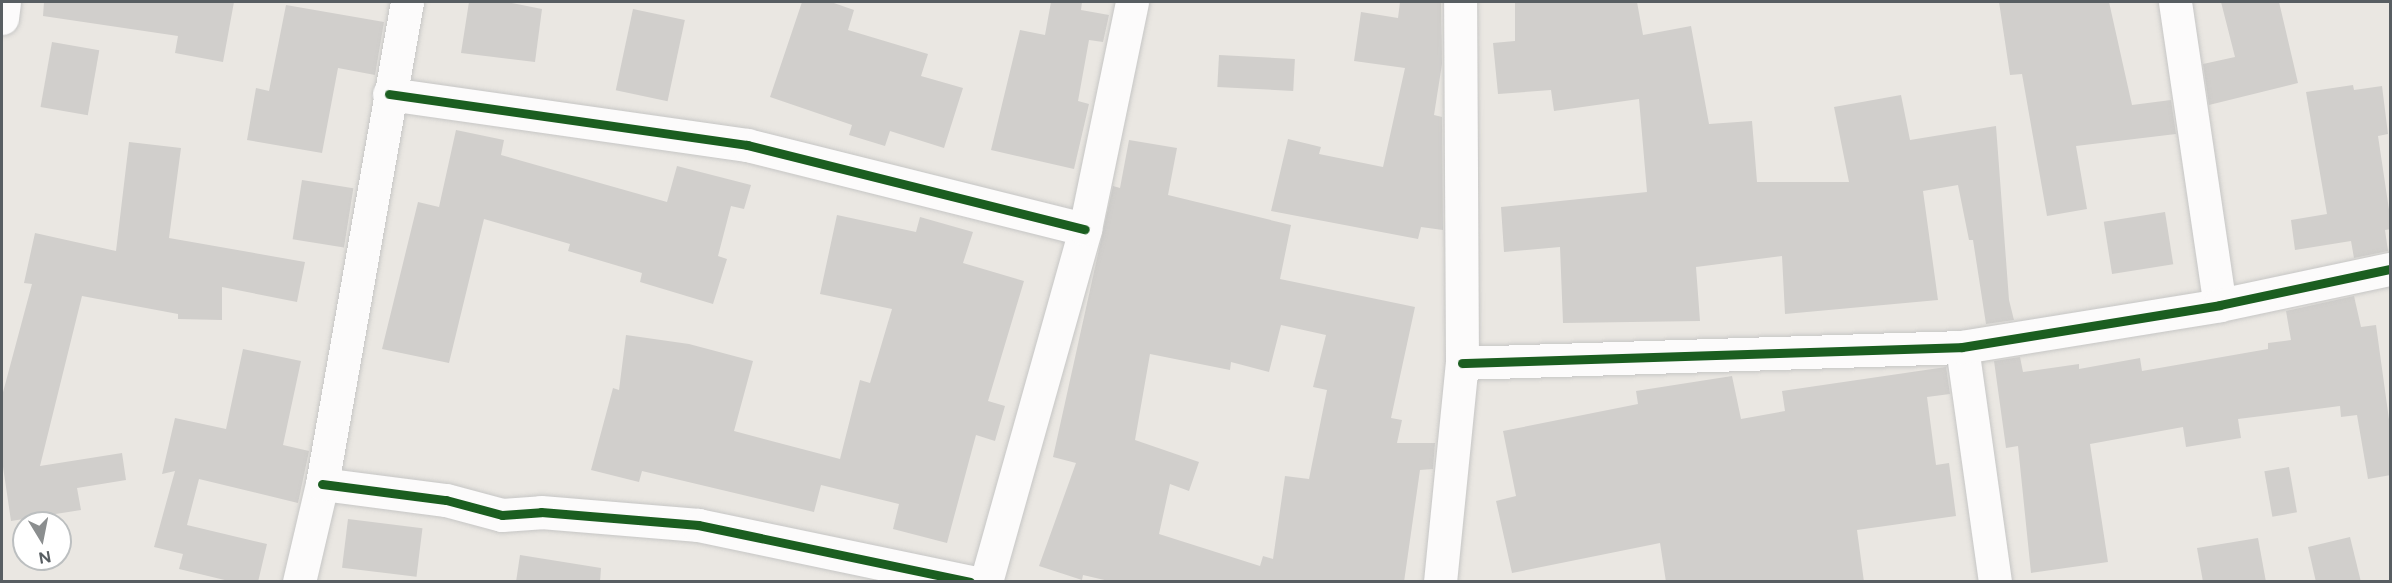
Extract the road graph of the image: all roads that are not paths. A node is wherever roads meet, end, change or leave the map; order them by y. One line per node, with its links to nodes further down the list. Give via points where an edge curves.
1 (4, 2): 6 (street)
2 (407, 2): 7 (street)
3 (1132, 2): 8 (street)
4 (1460, 2): 12 (street)
5 (2175, 2): 10 (street)
6 (2, 18)
7 (389, 94): 8 (street, via 747,145); 13 (street)
8 (1085, 229): 16 (street)
9 (2391, 269): 10 (street)
10 (2220, 304): 11 (street)
11 (1962, 348): 12 (street); 18 (street)
12 (1462, 363): 17 (street)
13 (322, 484): 14 (street); 15 (street, via 446,500 502,515 541,512 698,525)
14 (299, 582)
15 (970, 582)
16 (986, 582)
17 (1440, 582)
18 (1995, 582)

